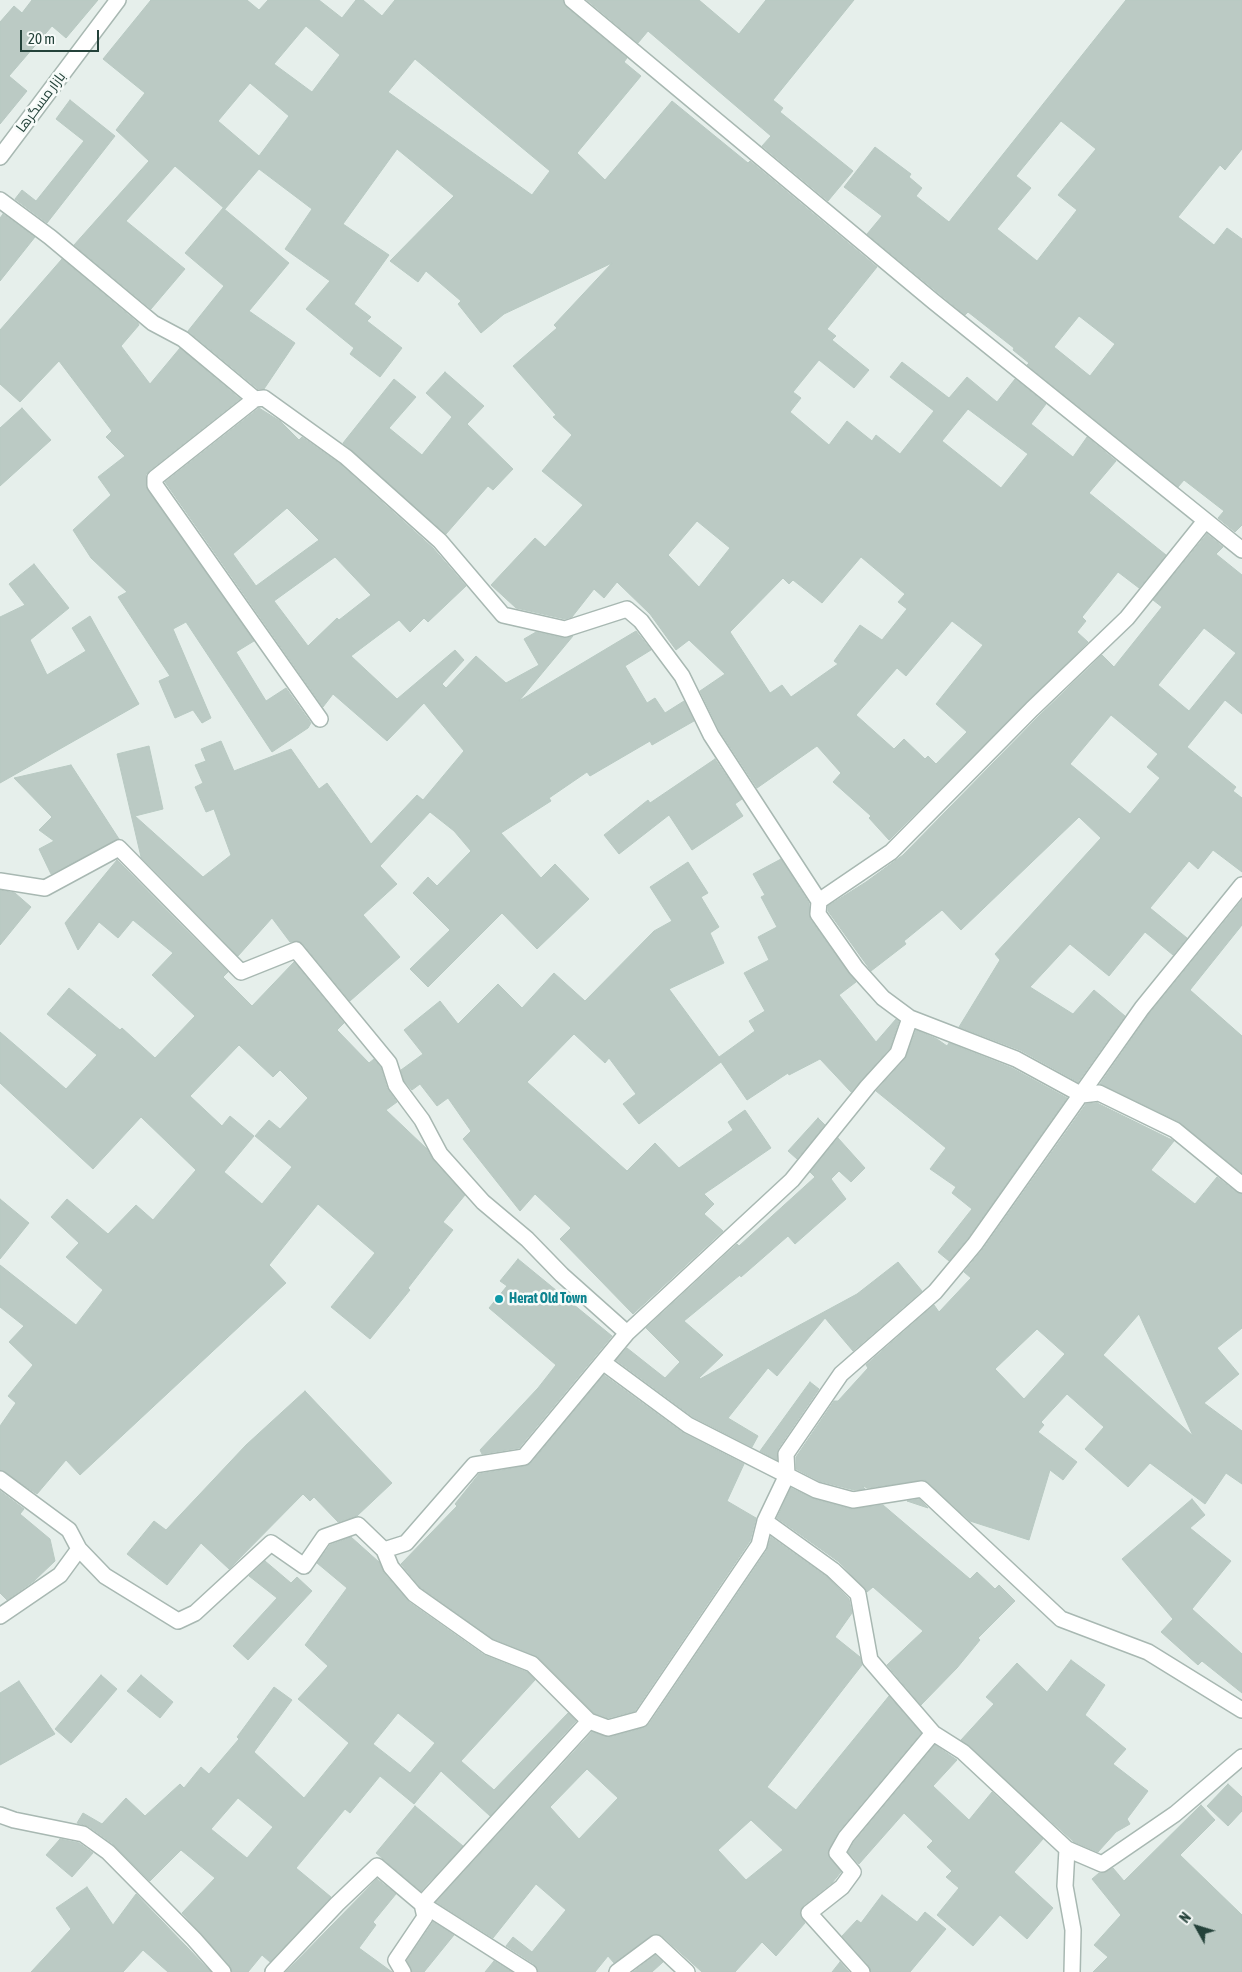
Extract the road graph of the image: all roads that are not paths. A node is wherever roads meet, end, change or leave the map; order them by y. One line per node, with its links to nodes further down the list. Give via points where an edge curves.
1 (118, 0): 3 (street, بازار مسگرها)
2 (572, 0): 6 (street, via 933,301)
3 (0, 157)
4 (0, 200): 5 (street, via 50,237 152,323 183,339)
5 (255, 399): 8 (street, via 155,478 155,485); 11 (street, via 264,398 346,457 440,542 503,615 565,629 627,609 641,621 682,676 711,735)
6 (1205, 521): 7 (street); 11 (street, via 1127,618 891,852)
7 (1242, 550)
8 (320, 719)
9 (0, 881): 15 (street, via 45,888 119,848 242,972 296,950 389,1063 396,1085 422,1120 440,1154 484,1202)
10 (1242, 885): 13 (street, via 1142,1008)
11 (819, 901): 12 (street, via 818,914 856,968 883,998)
12 (910, 1018): 13 (street, via 1016,1059); 15 (street, via 898,1053 792,1180)
13 (1082, 1095): 14 (street, via 1099,1093 1175,1130); 17 (street, via 975,1244 935,1292 841,1374 786,1454)
14 (1242, 1185)
15 (627, 1333): 16 (street)
16 (604, 1363): 17 (street, via 688,1425); 21 (street, via 524,1457 474,1465 406,1543)
17 (787, 1475): 19 (street); 23 (street, via 816,1490 853,1500 922,1489 1061,1619 1148,1652)
18 (0, 1479): 20 (street, via 69,1530)
19 (765, 1521): 24 (street, via 759,1546 641,1719 608,1728); 25 (street, via 833,1570 858,1594 870,1660)
20 (79, 1549): 21 (street, via 105,1576 178,1621 195,1612 271,1543 304,1566 324,1537 358,1525); 22 (street, via 60,1575)
21 (384, 1550): 24 (street, via 391,1567 414,1594 489,1647 532,1664)
22 (0, 1616)
23 (1242, 1710)
24 (589, 1721): 29 (street)
25 (933, 1734): 28 (street, via 963,1752); 36 (street, via 846,1837 837,1853 853,1872 842,1887 808,1912)
26 (1242, 1757): 28 (street, via 1175,1814 1102,1864)
27 (0, 1814): 30 (street, via 14,1820 83,1834 114,1858)
28 (1067, 1849): 37 (street, via 1065,1886 1073,1930)
29 (422, 1904): 31 (street, via 377,1866); 32 (street, via 425,1917 396,1960); 33 (street)
30 (223, 1972)
31 (273, 1972)
32 (402, 1972)
33 (529, 1972)
34 (618, 1972): 35 (street, via 656,1943)
35 (687, 1972)
36 (862, 1972)
37 (1072, 1972)

